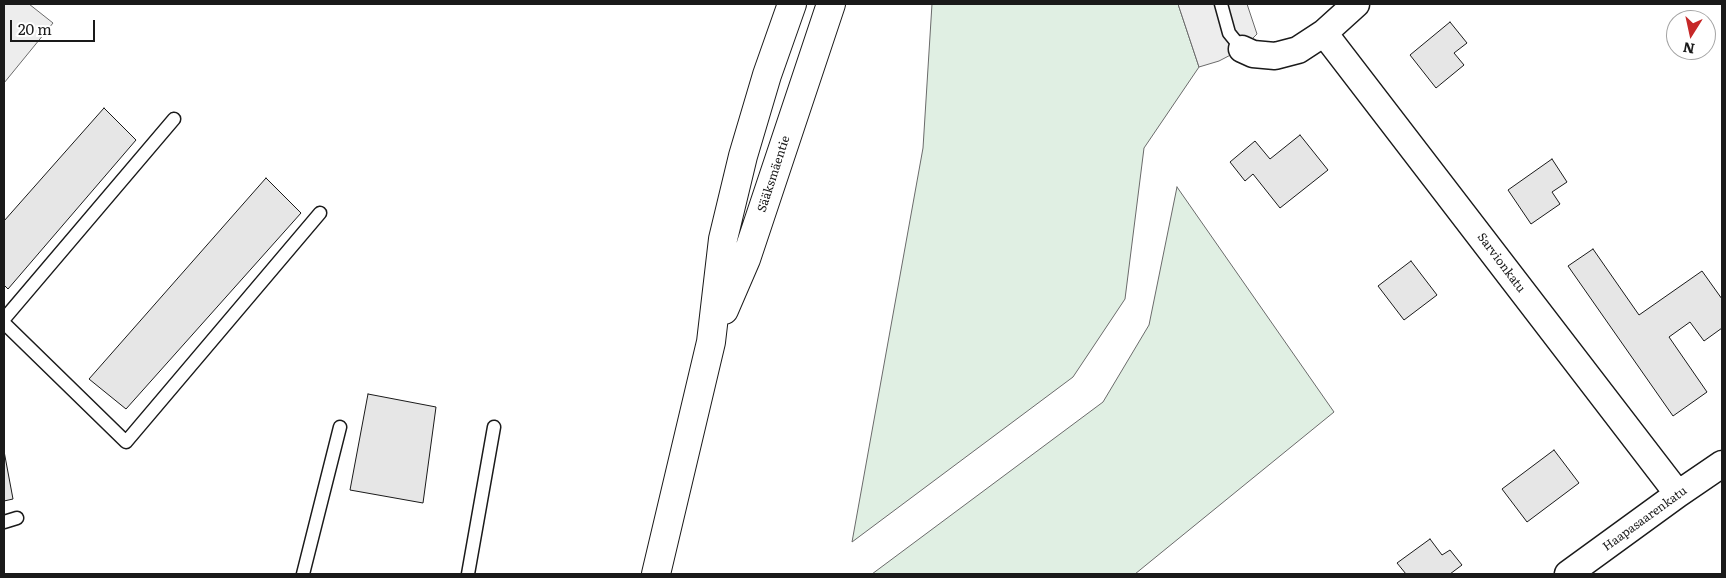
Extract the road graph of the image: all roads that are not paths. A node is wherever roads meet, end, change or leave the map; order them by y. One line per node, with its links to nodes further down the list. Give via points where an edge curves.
1 (792, 4): 10 (main road, Sääksmäentie, via 743,156 723,239)
2 (831, 4): 10 (main road, Sääksmäentie, via 746,259)
3 (1221, 4): 6 (lane, via 1229,33)
4 (1356, 4): 5 (street)
5 (1324, 33): 6 (street, via 1298,50 1275,56 1253,54); 14 (street, Sarvionkatu)
6 (1242, 49)
7 (174, 119): 9 (lane)
8 (320, 213): 9 (lane, via 126,442)
9 (4, 321)
10 (711, 342): 19 (main road, Sääksmäentie)
11 (340, 427): 17 (lane)
12 (494, 427): 18 (lane)
13 (1722, 464): 14 (street, Haapasaarenkatu)
14 (1678, 494): 20 (street, Haapasaarenkatu)
15 (17, 518): 16 (lane)
16 (4, 522)
17 (303, 574)
18 (468, 574)
19 (656, 574)
20 (1568, 574)

